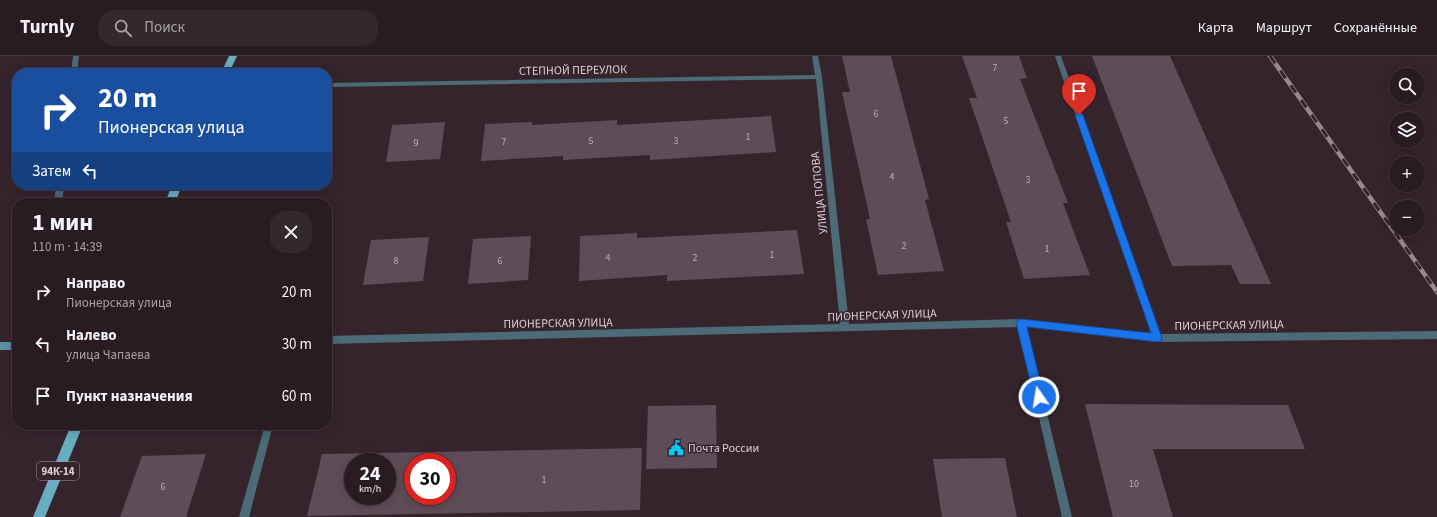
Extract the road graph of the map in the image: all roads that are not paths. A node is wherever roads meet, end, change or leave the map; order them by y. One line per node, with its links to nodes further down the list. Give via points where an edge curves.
1 (76, 56): 5 (street)
2 (233, 56): 6 (main road)
3 (815, 56): 7 (street, УЛИЦА ПОПОВА)
4 (1058, 56): 12 (street)
5 (75, 68)
6 (227, 68)
7 (819, 77): 8 (street, СТЕПНОЙ ПЕРЕУЛОК); 10 (street, УЛИЦА ПОПОВА)
8 (332, 85)
9 (1021, 323): 10 (street, ПИОНЕРСКАЯ УЛИЦА); 12 (street, ПИОНЕРСКАЯ УЛИЦА); 20 (street)
10 (845, 328): 13 (street, ПИОНЕРСКАЯ УЛИЦА)
11 (1437, 335): 12 (street, ПИОНЕРСКАЯ УЛИЦА)
12 (1158, 338)
13 (332, 340)
14 (0, 346): 15 (street)
15 (12, 346)
16 (75, 430): 18 (main road, 94К-14)
17 (268, 430): 19 (street)
18 (39, 517)
19 (244, 517)
20 (1067, 517)

